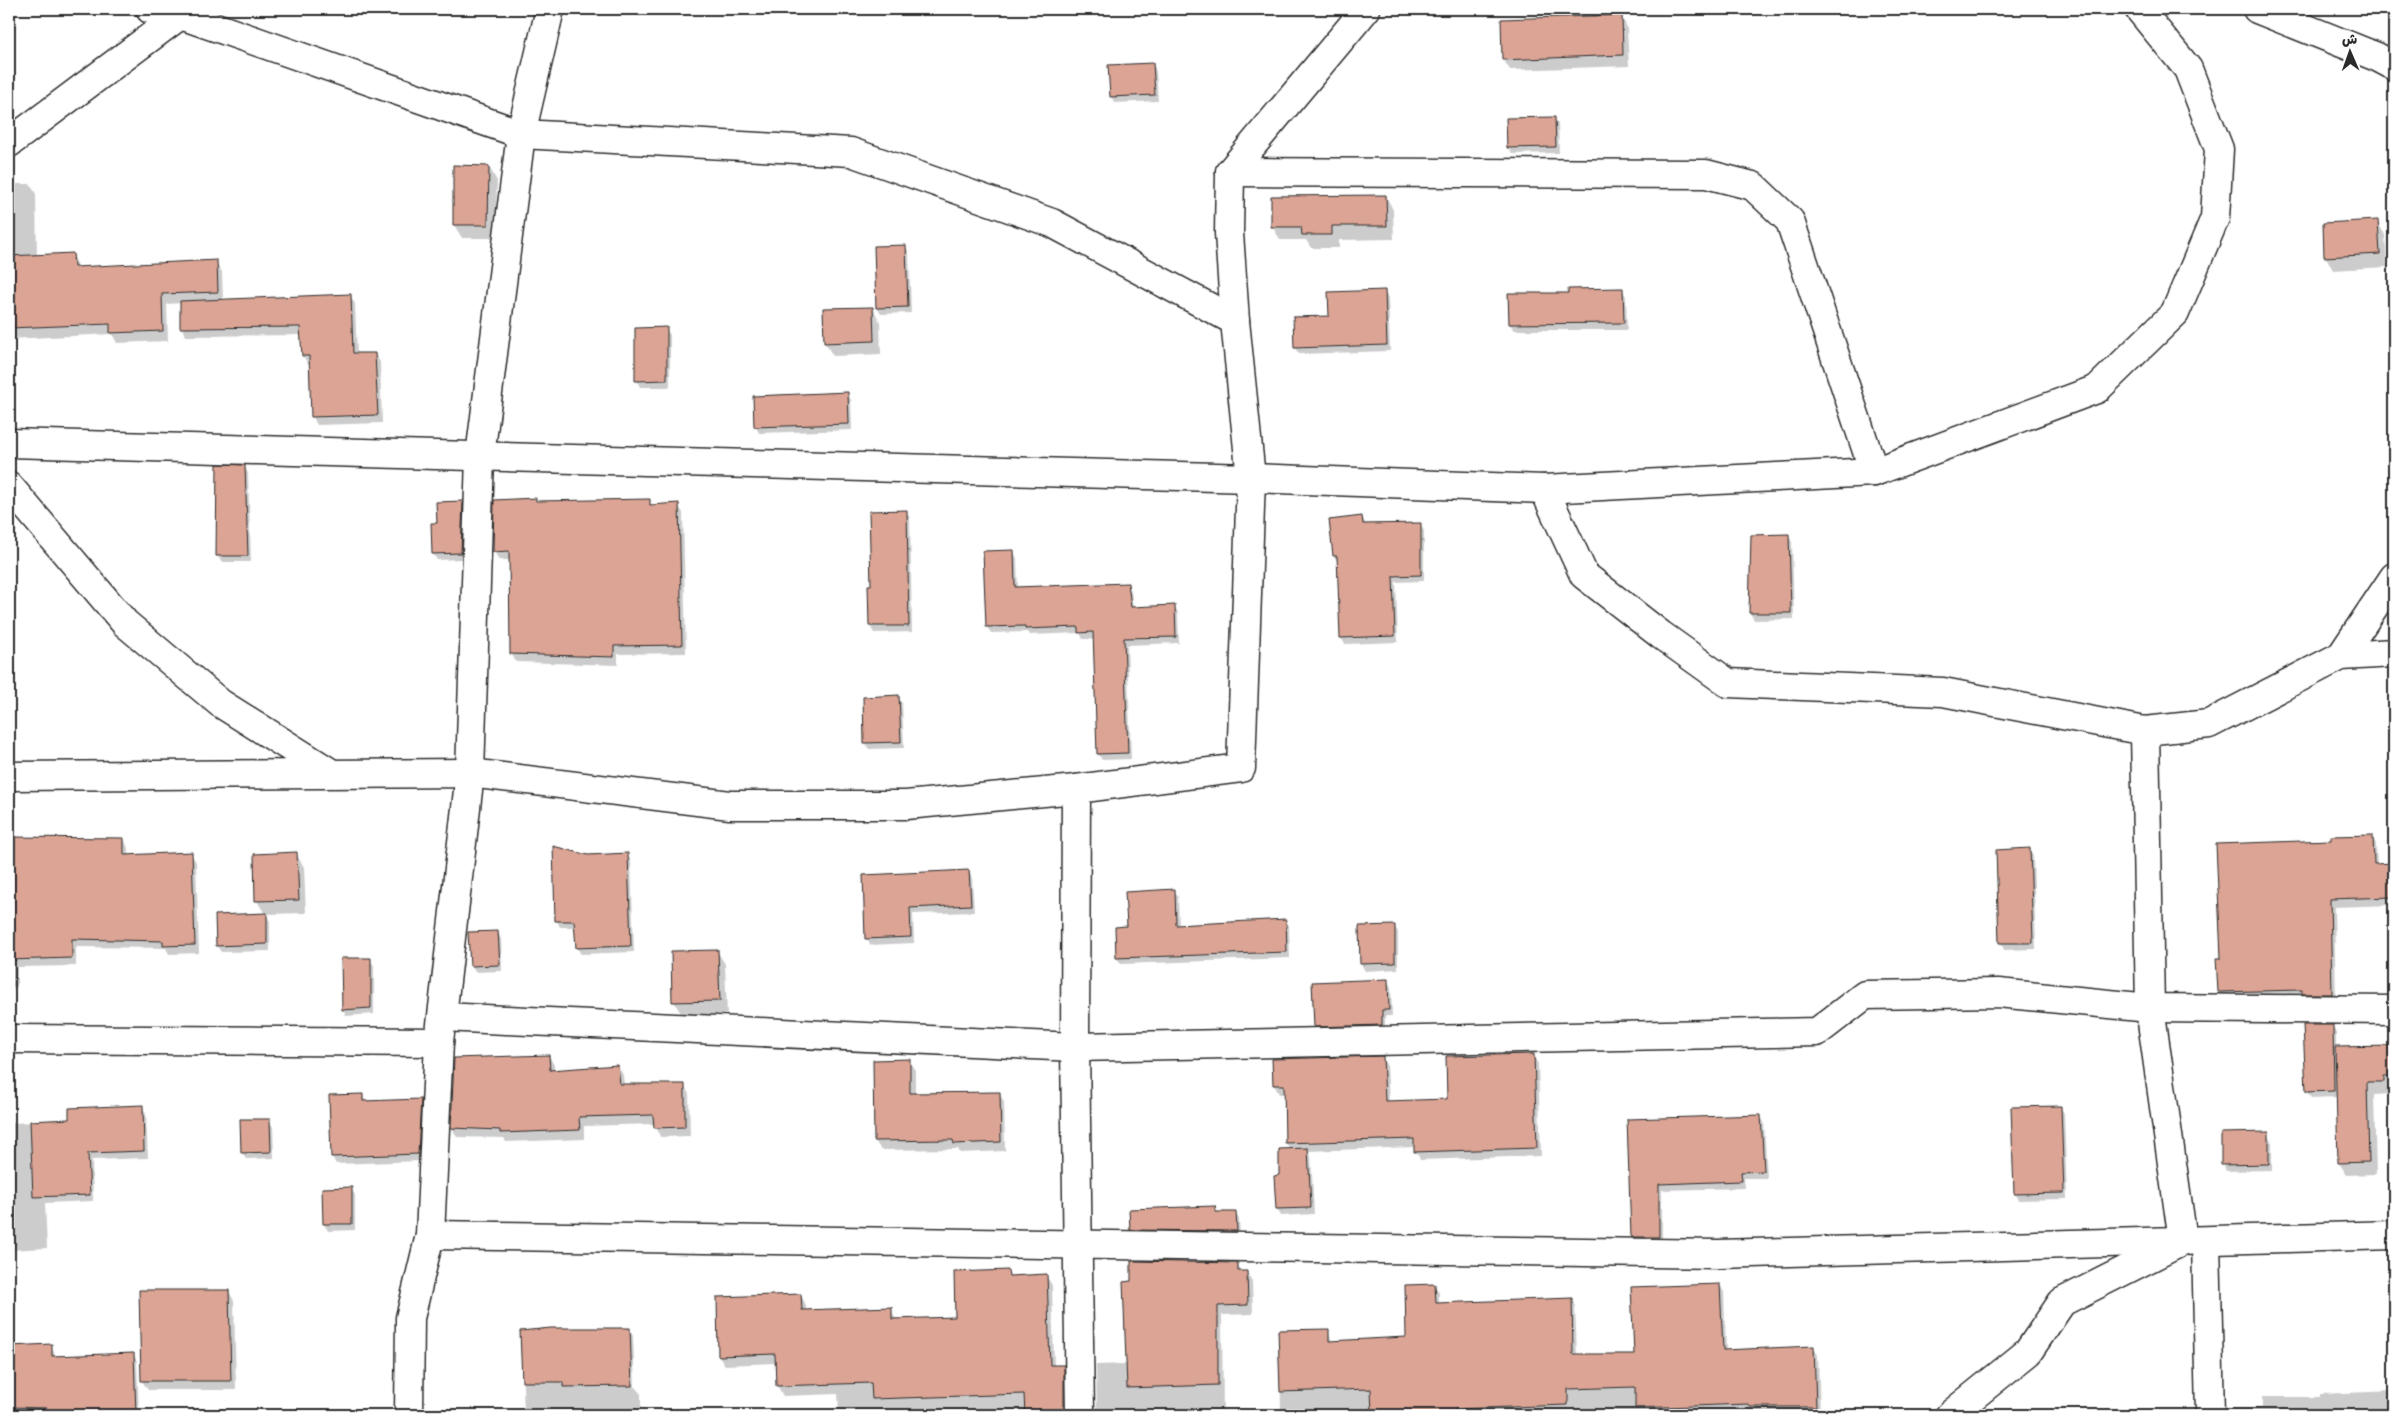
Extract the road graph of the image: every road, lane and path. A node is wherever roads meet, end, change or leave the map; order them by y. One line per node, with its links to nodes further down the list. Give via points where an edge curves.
1 (150, 9): 6 (street)
2 (550, 9): 8 (street)
3 (1366, 9): 10 (street)
4 (2140, 9): 14 (street, via 2188,69 2219,149 2215,218 2175,313 2097,389)
5 (2257, 9): 7 (street)
6 (184, 12): 8 (street); 9 (street)
7 (2394, 66)
8 (521, 134): 11 (street, via 851,152 1052,223); 13 (street)
9 (9, 143)
10 (1230, 172): 11 (street, via 1229,233); 14 (street, via 1706,174 1753,186 1790,221)
11 (1235, 321): 15 (street)
12 (9, 443): 13 (street)
13 (480, 456): 15 (street); 22 (street)
14 (1874, 472): 17 (street)
15 (1251, 478): 17 (street); 25 (street, via 1241,768)
16 (9, 486): 23 (street, via 125,623 220,703)
17 (1544, 489): 21 (street, via 1584,575 1728,684 1943,692)
18 (2394, 577): 20 (street)
19 (2394, 653): 20 (street)
20 (2341, 656): 21 (street, via 2209,724)
21 (2145, 731): 26 (street)
22 (470, 772): 23 (street); 25 (street, via 730,805 906,805); 28 (street)
23 (331, 774): 24 (street)
24 (9, 776)
25 (1076, 789): 30 (street)
26 (2150, 1008): 27 (street); 30 (street, via 1998,993 1865,995 1817,1032); 33 (street)
27 (2394, 1010)
28 (441, 1030): 29 (street); 30 (street); 32 (street)
29 (9, 1039)
30 (1075, 1047): 34 (street)
31 (2394, 1234): 33 (street)
32 (430, 1235): 34 (street); 35 (street, via 410,1318)
33 (2194, 1241): 34 (street, via 1719,1254); 37 (street, via 2062,1302 2028,1352); 38 (street)
34 (1076, 1244): 36 (street)
35 (409, 1415)
36 (1080, 1415)
37 (1950, 1415)
38 (2210, 1415)

